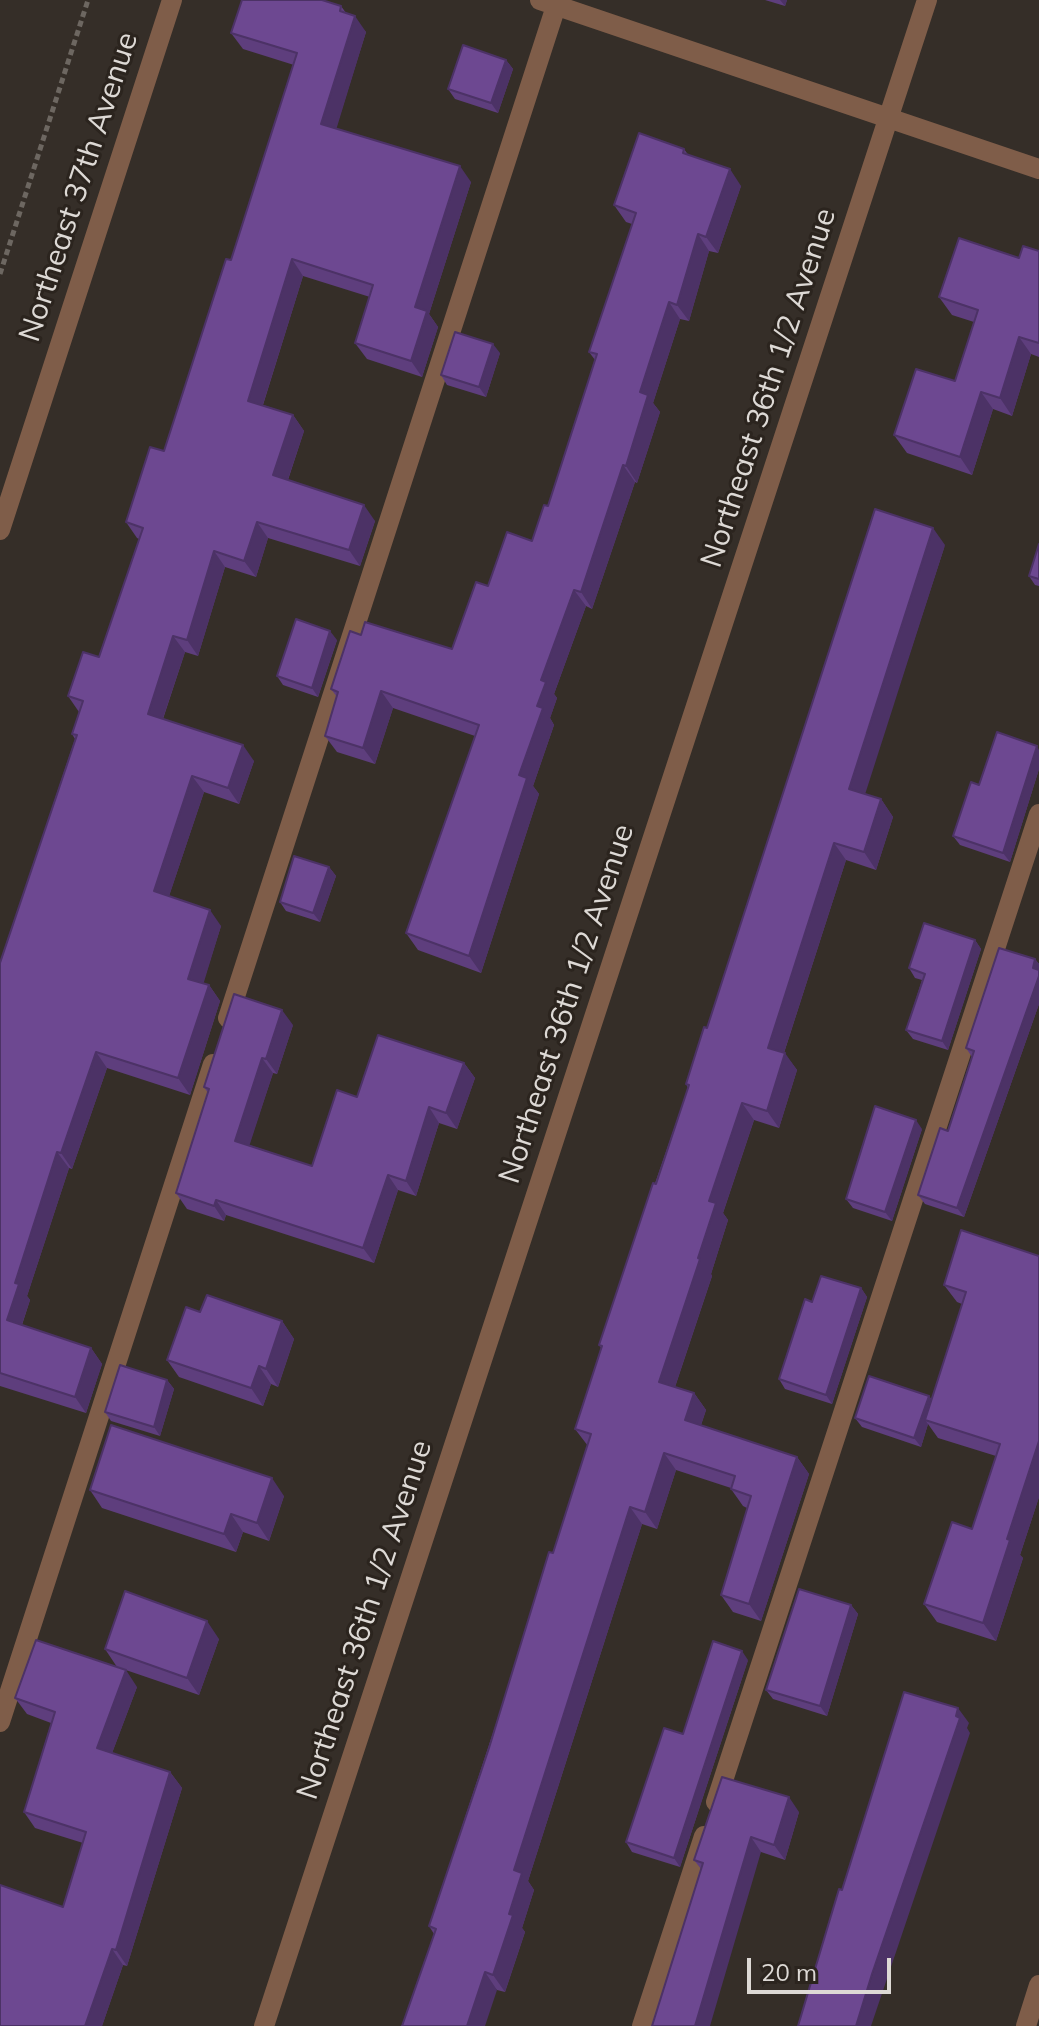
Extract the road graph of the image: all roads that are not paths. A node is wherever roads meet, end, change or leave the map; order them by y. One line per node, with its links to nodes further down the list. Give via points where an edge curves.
1 (172, 0): 6 (street, Northeast 37th Avenue)
2 (927, 0): 4 (street, Northeast 36th 1/2 Avenue)
3 (551, 2): 4 (street); 8 (street)
4 (888, 119): 5 (street); 10 (street, Northeast 36th 1/2 Avenue)
5 (1039, 169)
6 (0, 530)
7 (1039, 814): 11 (street)
8 (0, 1722)
9 (1039, 1985): 12 (street)
10 (264, 2026)
11 (642, 2026)
12 (1026, 2026)

